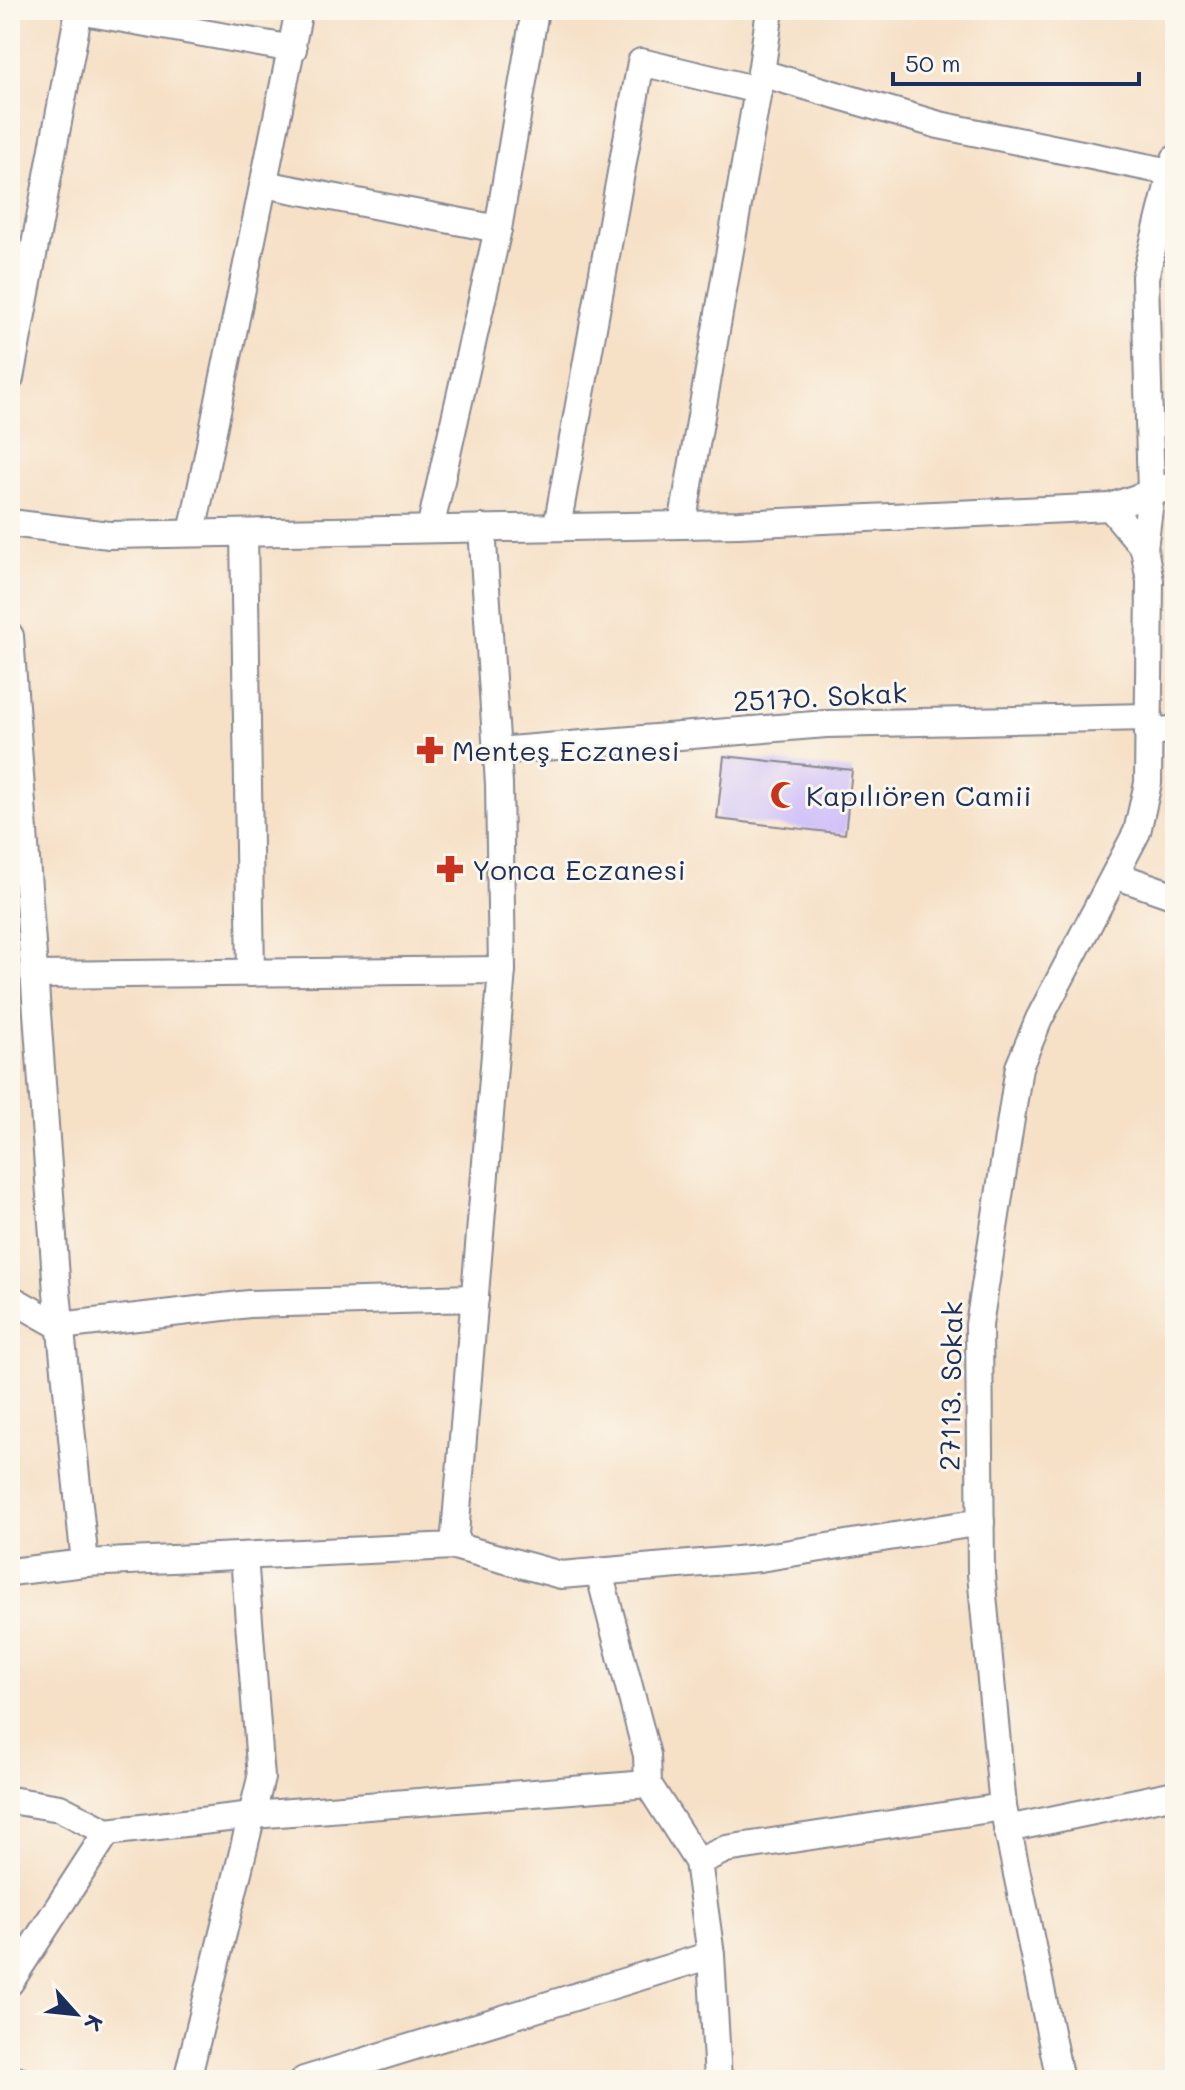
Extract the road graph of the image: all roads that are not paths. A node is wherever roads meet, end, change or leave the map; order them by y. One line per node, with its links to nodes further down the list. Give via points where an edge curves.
1 (79, 10): 5 (street); 10 (street)
2 (299, 10): 5 (street)
3 (535, 10): 9 (street)
4 (770, 10): 6 (street)
5 (293, 49): 8 (street)
6 (760, 82): 7 (street, via 939,125); 14 (street); 15 (street, via 641,62)
7 (1174, 168): 11 (street, 27113. Sokak, via 1145,277)
8 (264, 184): 9 (street); 18 (street)
9 (498, 229): 17 (street)
10 (10, 378)
11 (1163, 489): 12 (street); 20 (street, 27113. Sokak)
12 (1110, 507): 14 (street); 20 (street)
13 (10, 523): 18 (street, via 109,535)
14 (682, 525): 15 (street)
15 (557, 527): 16 (street)
16 (482, 528): 17 (street); 24 (street)
17 (430, 529): 19 (street)
18 (192, 533): 19 (street)
19 (244, 533): 28 (street)
20 (1144, 548): 22 (street, 27113. Sokak, via 1150,581)
21 (10, 636): 29 (street)
22 (1148, 725): 23 (street, 25170. Sokak); 24 (street, 25170. Sokak, via 826,724); 25 (street, 27113. Sokak, via 1148,783 1137,832)
23 (1175, 729)
24 (496, 751): 27 (street)
25 (1115, 875): 26 (street); 33 (street, 27113. Sokak, via 1019,1067 979,1325)
26 (1175, 896)
27 (502, 970): 28 (street); 31 (street)
28 (251, 973): 29 (street)
29 (34, 975): 32 (street)
30 (10, 1298): 32 (street)
31 (475, 1298): 32 (street, via 249,1304); 34 (street)
32 (60, 1326): 36 (street)
33 (981, 1522): 38 (street, via 760,1558); 43 (street, 27113. Sokak, via 981,1574)
34 (454, 1546): 35 (street); 38 (street, via 561,1575)
35 (244, 1556): 36 (street); 42 (street, via 261,1778)
36 (85, 1563): 37 (street)
37 (10, 1572)
38 (599, 1572): 39 (street, via 647,1755)
39 (648, 1784): 42 (street); 45 (street)
40 (1175, 1794): 43 (street)
41 (10, 1800): 44 (street, via 60,1808)
42 (253, 1815): 44 (street); 50 (street)
43 (1005, 1818): 45 (street, via 726,1849); 53 (street, 27113. Sokak)
44 (107, 1832): 47 (street)
45 (698, 1862): 46 (street)
46 (711, 1955): 51 (street); 52 (street)
47 (10, 1982)
48 (10, 2077): 49 (street)
49 (18, 2080)
50 (187, 2080)
51 (304, 2080)
52 (718, 2080)
53 (1060, 2080)

